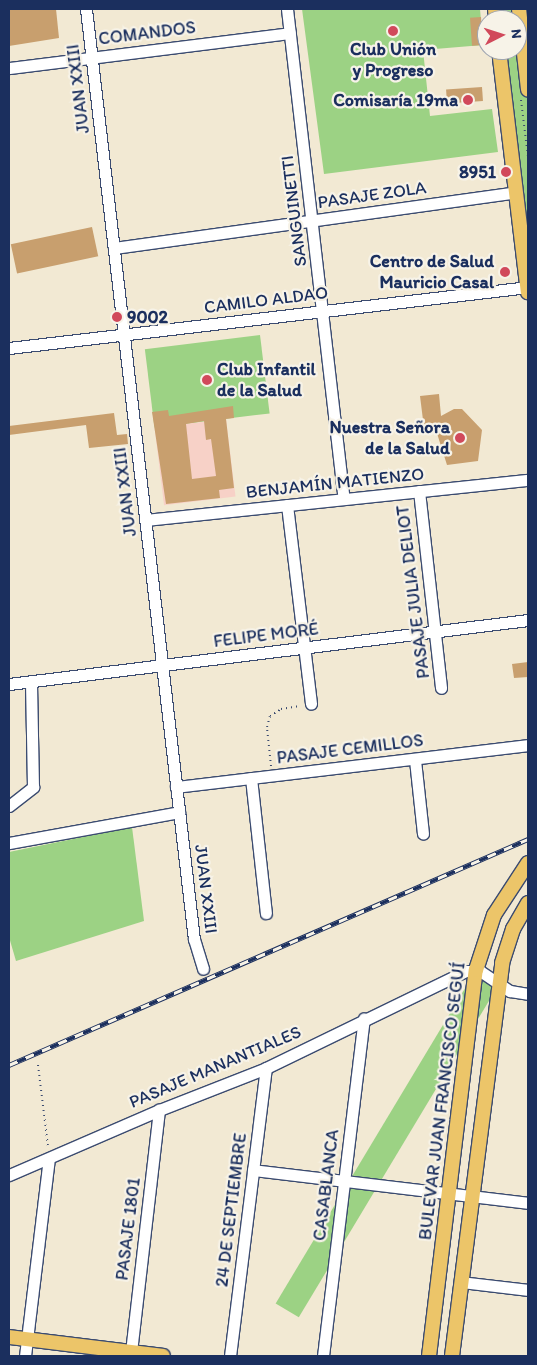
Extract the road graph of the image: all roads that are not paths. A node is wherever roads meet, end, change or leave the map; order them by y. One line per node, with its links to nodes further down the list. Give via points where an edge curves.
1 (86, 9): 5 (street, JUAN XXIII)
2 (287, 9): 4 (street, SANGUINETTI)
3 (518, 9): 8 (main road)
4 (290, 33): 5 (street, COMANDOS); 10 (street, SANGUINETTI)
5 (92, 58): 7 (street, COMANDOS); 11 (street, JUAN XXIII)
6 (501, 60): 9 (main road)
7 (9, 68)
8 (525, 94)
9 (516, 192): 10 (street, PASAJE ZOLA); 12 (main road)
10 (312, 221): 11 (street, PASAJE ZOLA); 14 (street, SANGUINETTI)
11 (114, 248): 15 (street, JUAN XXIII)
12 (528, 287): 13 (main road); 14 (street, CAMILO ALDAO)
13 (528, 292)
14 (323, 311): 15 (street, CAMILO ALDAO); 19 (street, SANGUINETTI)
15 (124, 334): 16 (street, CAMILO ALDAO); 21 (street, JUAN XXIII)
16 (9, 348)
17 (528, 480): 18 (street, BENJAMÍN MATIENZO)
18 (419, 492): 19 (street, BENJAMÍN MATIENZO); 23 (street, PASAJE JULIA DELIOT)
19 (344, 499): 20 (street, BENJAMÍN MATIENZO)
20 (287, 505): 21 (street, BENJAMÍN MATIENZO); 24 (street)
21 (146, 520): 25 (street, JUAN XXIII)
22 (528, 620): 23 (street, FELIPE MORÉ)
23 (435, 632): 24 (street, FELIPE MORÉ); 28 (street, PASAJE JULIA DELIOT)
24 (304, 648): 25 (street, FELIPE MORÉ); 29 (street)
25 (162, 665): 26 (street, FELIPE MORÉ); 33 (street, JUAN XXIII)
26 (31, 681): 27 (street, FELIPE MORÉ); 34 (street, via 33,787)
27 (9, 684)
28 (442, 688)
29 (311, 704)
30 (528, 746): 31 (street, PASAJE CEMILLOS)
31 (416, 760): 32 (street, PASAJE CEMILLOS); 36 (street)
32 (251, 778): 33 (street, PASAJE CEMILLOS); 40 (street)
33 (176, 787): 35 (street, JUAN XXIII)
34 (9, 806)
35 (179, 812): 37 (street); 41 (street, JUAN XXIII, via 194,939)
36 (423, 834)
37 (9, 843)
38 (528, 863): 42 (main road, BULEVAR JUAN FRANCISCO SEGUÍ, via 494,915)
39 (528, 903): 43 (main road, via 508,942)
40 (266, 913)
41 (203, 969)
42 (476, 970): 43 (street); 45 (street, PASAJE MANANTIALES, via 466,971); 52 (main road, BULEVAR JUAN FRANCISCO SEGUÍ)
43 (499, 984): 44 (street, via 510,991); 53 (main road)
44 (528, 994)
45 (364, 1018): 46 (street, PASAJE MANANTIALES); 51 (street, CASABLANCA)
46 (266, 1068): 47 (street, PASAJE MANANTIALES); 49 (street, 24 DE SEPTIEMBRE)
47 (159, 1110): 48 (street, PASAJE MANANTIALES); 59 (street, PASAJE 1801)
48 (49, 1159): 50 (street, PASAJE MANANTIALES); 58 (street)
49 (253, 1170): 51 (street); 62 (street, 24 DE SEPTIEMBRE)
50 (9, 1175)
51 (344, 1181): 52 (street); 63 (street, CASABLANCA)
52 (449, 1195): 53 (street); 64 (main road, BULEVAR JUAN FRANCISCO SEGUÍ)
53 (472, 1198): 54 (street); 55 (main road)
54 (528, 1203)
55 (461, 1282): 56 (street); 65 (main road)
56 (528, 1290)
57 (9, 1337): 58 (main road)
58 (27, 1340): 59 (main road); 60 (street)
59 (131, 1352): 61 (main road)
60 (25, 1356)
61 (163, 1356)
62 (230, 1356)
63 (323, 1356)
64 (429, 1356)
65 (452, 1356)

